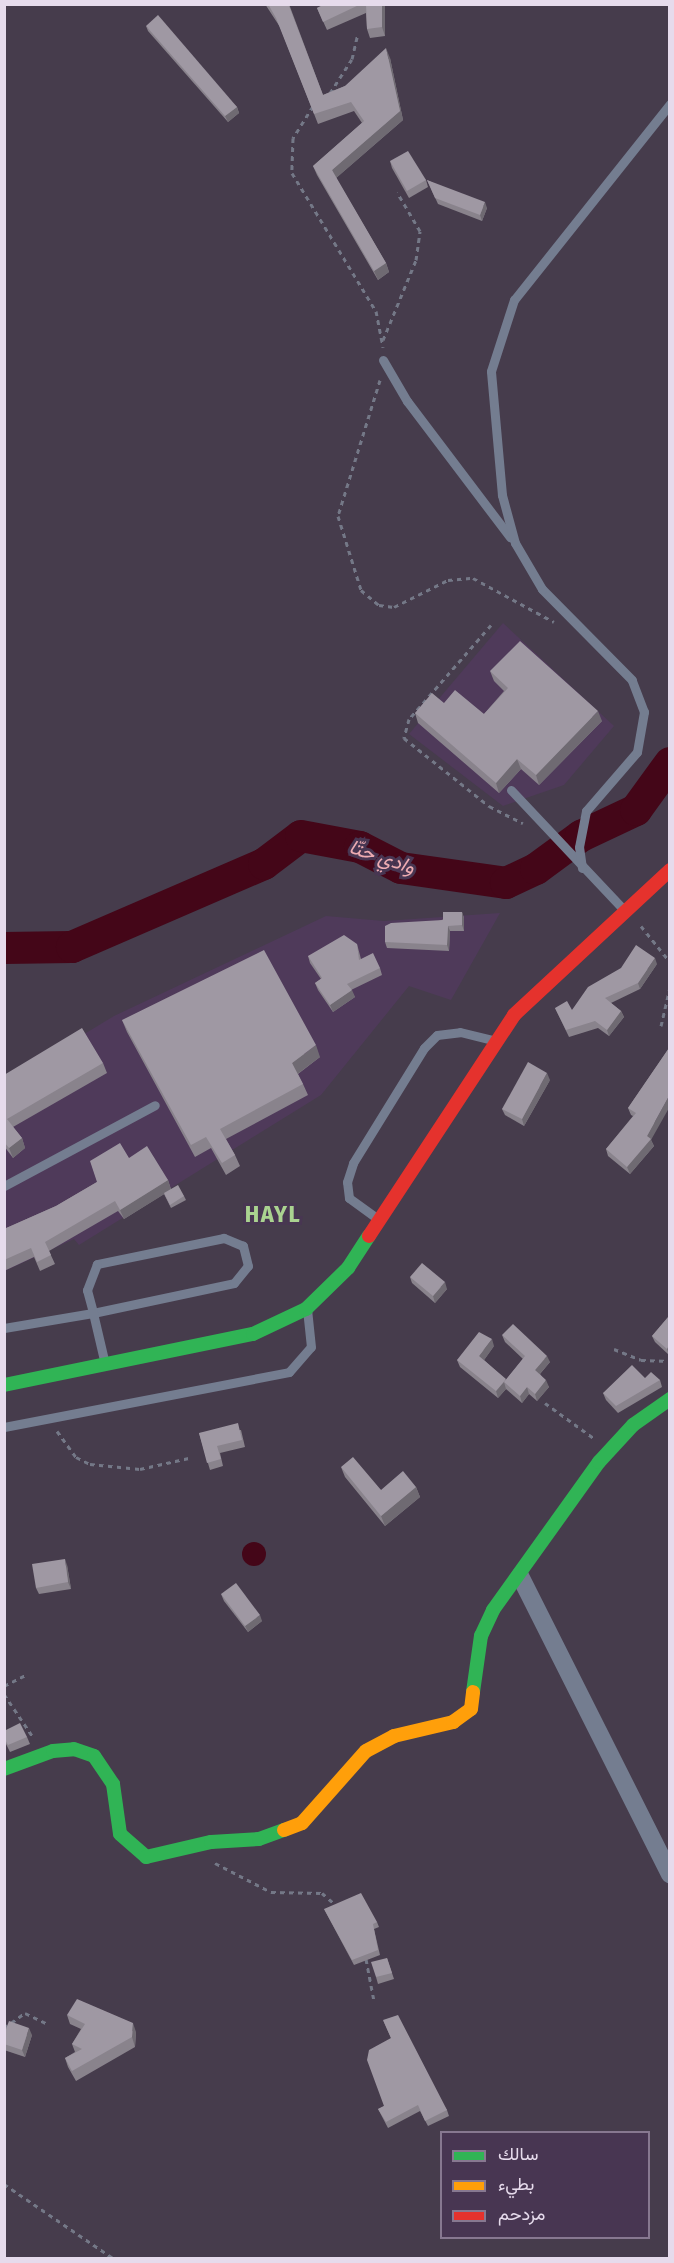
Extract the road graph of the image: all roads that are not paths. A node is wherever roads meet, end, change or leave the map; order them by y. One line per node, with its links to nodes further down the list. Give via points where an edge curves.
1 (669, 104): 3 (lane, via 503,322 491,370 491,402 502,495)
2 (383, 360): 3 (lane, via 407,401)
3 (515, 543): 5 (lane, via 542,589 632,680 644,712 637,752 592,800 581,836)
4 (511, 790): 5 (lane)
5 (582, 868): 7 (lane)
6 (669, 870): 7 (street)
7 (625, 911): 8 (street, via 532,995)
8 (493, 1040): 11 (street); 11 (lane, via 460,1032 437,1035 424,1048 352,1163 347,1182 350,1198)
9 (155, 1105): 10 (lane)
10 (4, 1186)
11 (380, 1220): 12 (street, via 348,1268)
12 (306, 1309): 15 (street, via 253,1334); 18 (lane, via 311,1347 289,1372)
13 (93, 1313): 13 (lane, via 88,1276 104,1260 224,1238 246,1251 248,1266 234,1283); 14 (lane); 15 (lane)
14 (4, 1328)
15 (106, 1366): 16 (street)
16 (4, 1385)
17 (669, 1399): 19 (street, via 614,1445)
18 (4, 1426)
19 (520, 1576): 20 (street, via 484,1629 471,1709 453,1722 394,1736 366,1751 314,1812 289,1830 146,1857 120,1834 113,1784 100,1762 74,1749 42,1753); 21 (street)
20 (4, 1769)
21 (669, 1874)

